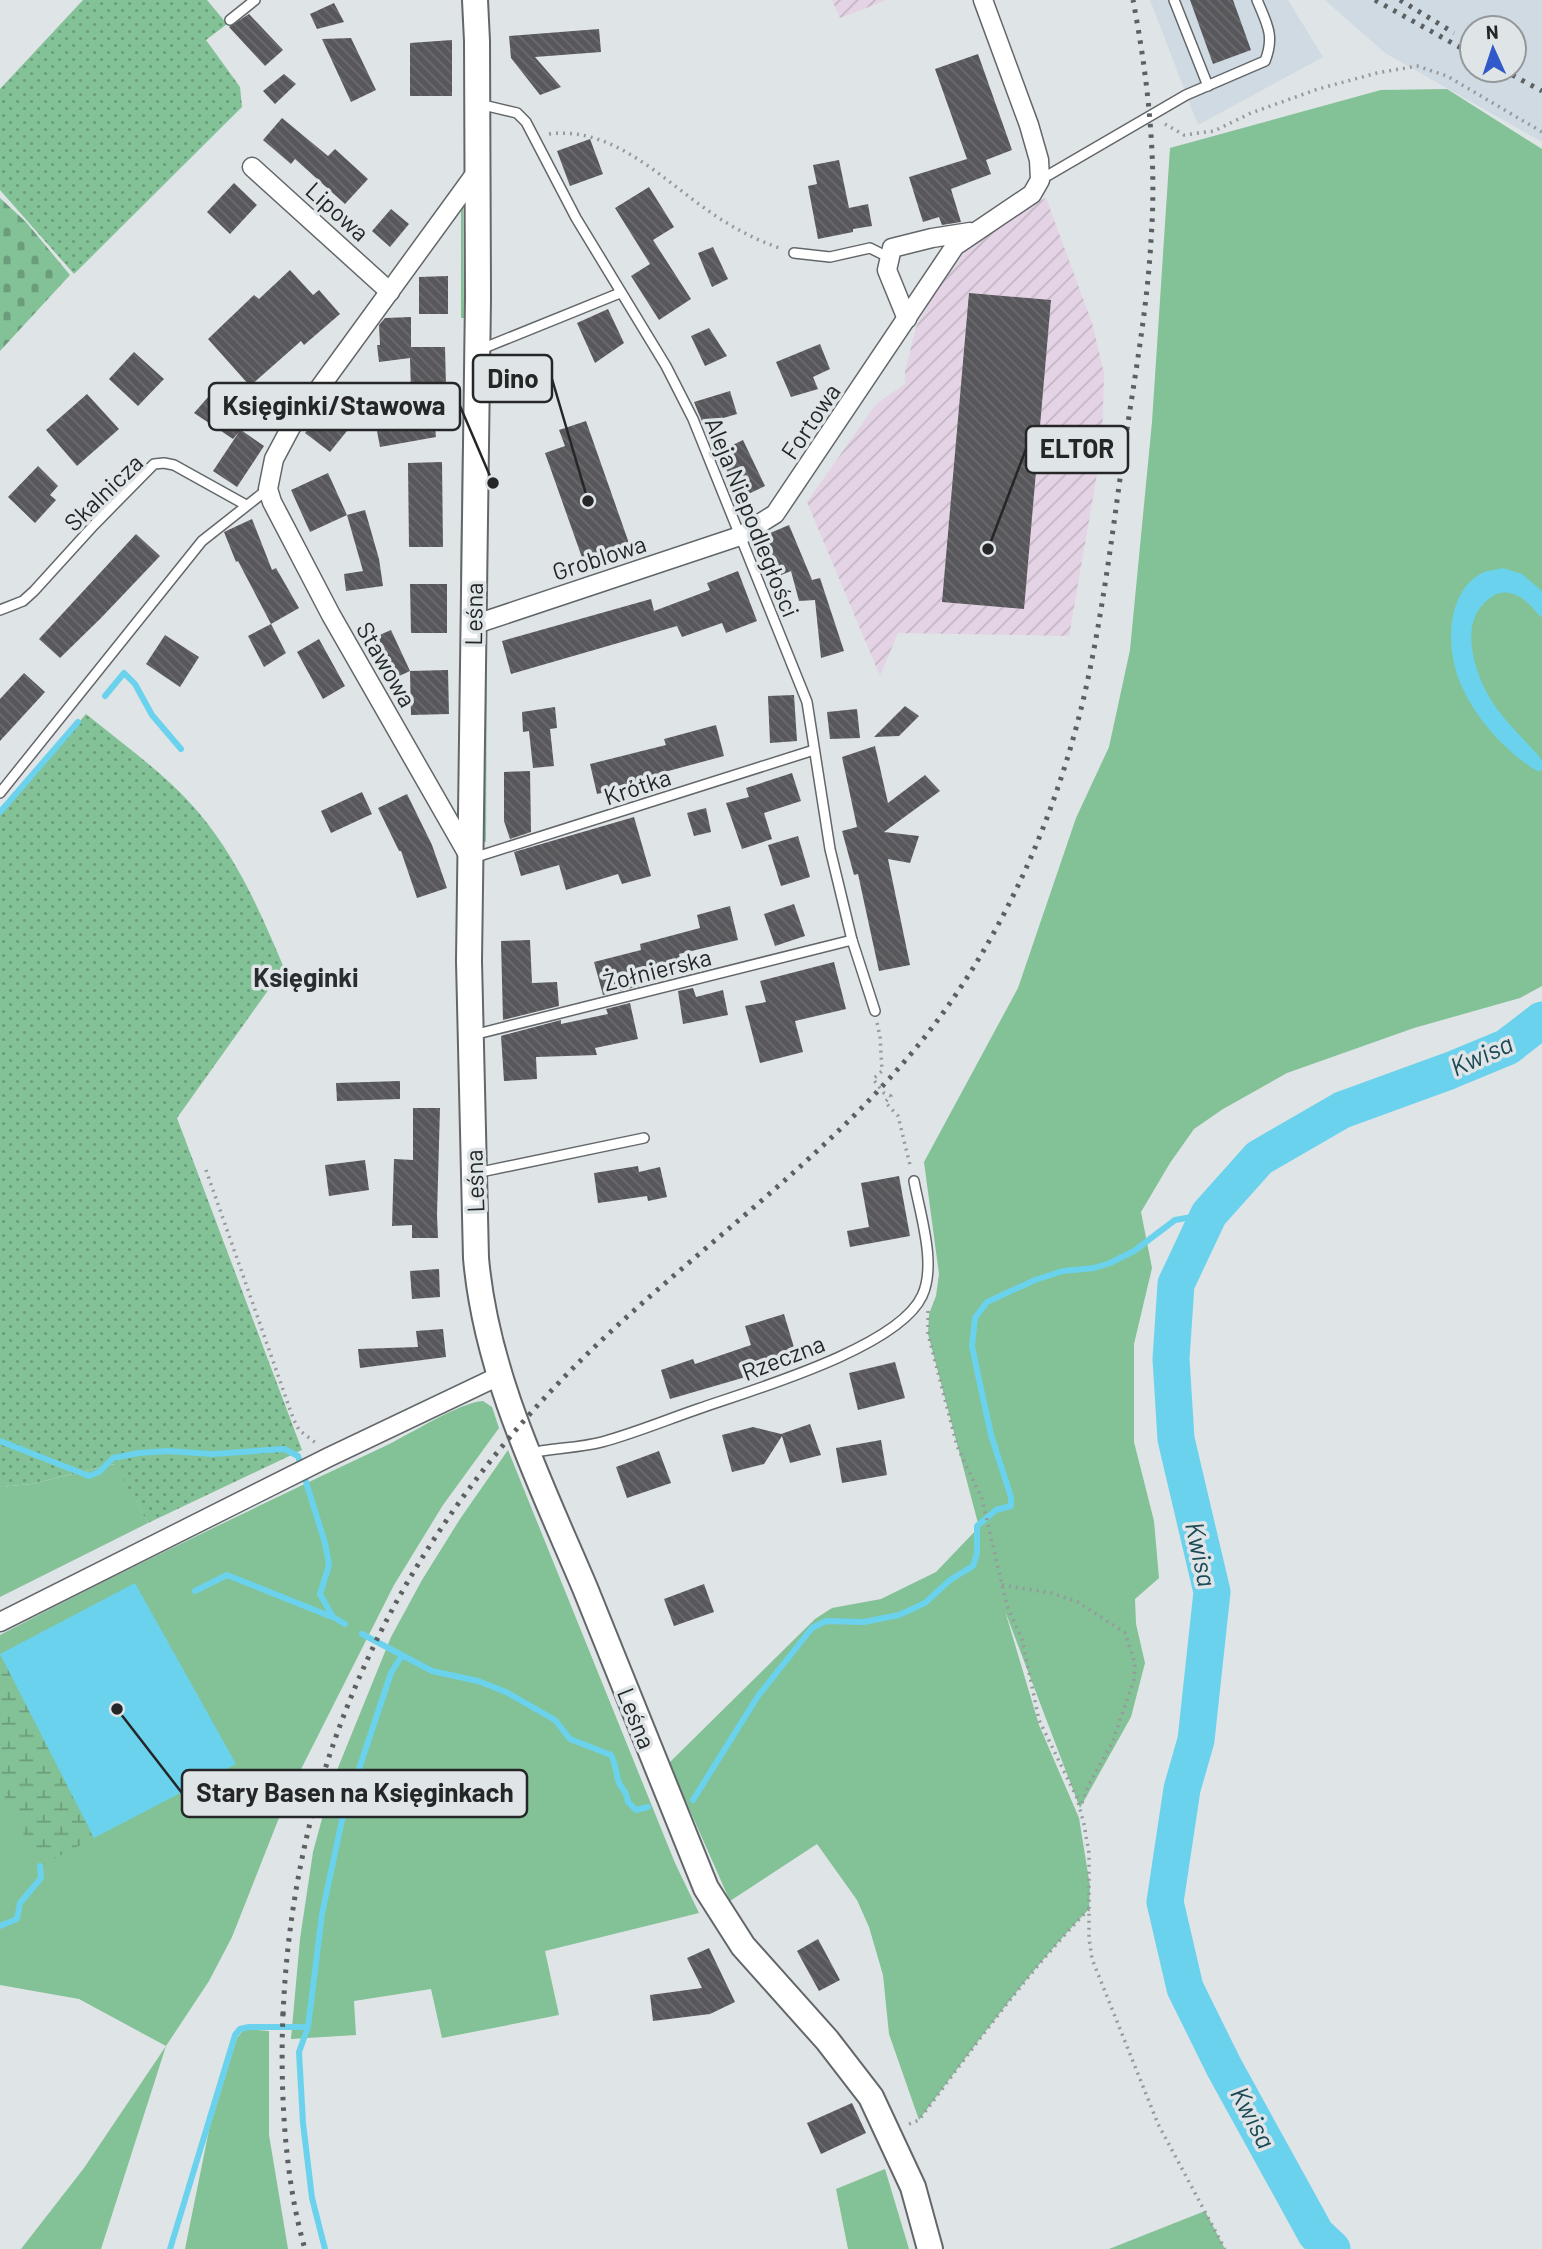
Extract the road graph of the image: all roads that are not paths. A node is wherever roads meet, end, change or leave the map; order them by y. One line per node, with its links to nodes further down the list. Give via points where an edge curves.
1 (255, 0): 6 (lane)
2 (475, 0): 8 (main road, Leśna)
3 (983, 0): 11 (street, via 1029,125)
4 (1174, 0): 7 (lane)
5 (1257, 0): 7 (lane, via 1269,29 1271,46 1265,61)
6 (230, 20)
7 (1208, 86): 11 (lane)
8 (478, 104): 10 (main road, Leśna); 16 (lane, Aleja Niepodległości, via 517,113)
9 (252, 167): 15 (street, Lipowa)
10 (478, 170): 15 (street); 18 (main road, Leśna)
11 (1040, 180): 12 (street, Fortowa, via 1032,194)
12 (977, 231): 14 (street, Fortowa, via 892,248); 17 (street, Fortowa, via 955,246)
13 (794, 253): 14 (lane, via 830,257 870,248)
14 (890, 258): 17 (street, via 887,270)
15 (390, 292): 19 (street, via 291,427 274,459)
16 (620, 292): 18 (lane); 21 (lane, Aleja Niepodległości, via 693,419)
17 (907, 319): 21 (street, Fortowa, via 775,514)
18 (477, 351): 23 (main road, Leśna)
19 (268, 489): 20 (lane); 26 (street, Stawowa, via 331,615)
20 (246, 505): 22 (lane, Skalnicza, via 174,465 154,464 34,591); 25 (lane, via 202,541)
21 (740, 536): 23 (street, Groblowa); 24 (lane, Aleja Niepodległości, via 807,702)
22 (0, 610)
23 (473, 625): 26 (main road, Leśna)
24 (814, 750): 26 (lane, Krótka); 27 (lane, Aleja Niepodległości, via 830,849)
25 (0, 793)
26 (471, 859): 29 (main road, Leśna)
27 (852, 940): 28 (lane, Aleja Niepodległości); 29 (lane, Żołnierska)
28 (875, 1011)
29 (471, 1035): 31 (main road, Leśna)
30 (644, 1138): 31 (lane)
31 (474, 1173): 33 (main road, Leśna, via 479,1296)
32 (914, 1181): 34 (lane, Rzeczna, via 927,1279 913,1311 894,1327 811,1368 606,1440)
33 (499, 1376): 34 (main road, Leśna); 35 (street)
34 (528, 1454): 36 (main road, Leśna, via 706,1888 743,1946 827,2039 871,2097 913,2187)
35 (0, 1622)
36 (930, 2249)

